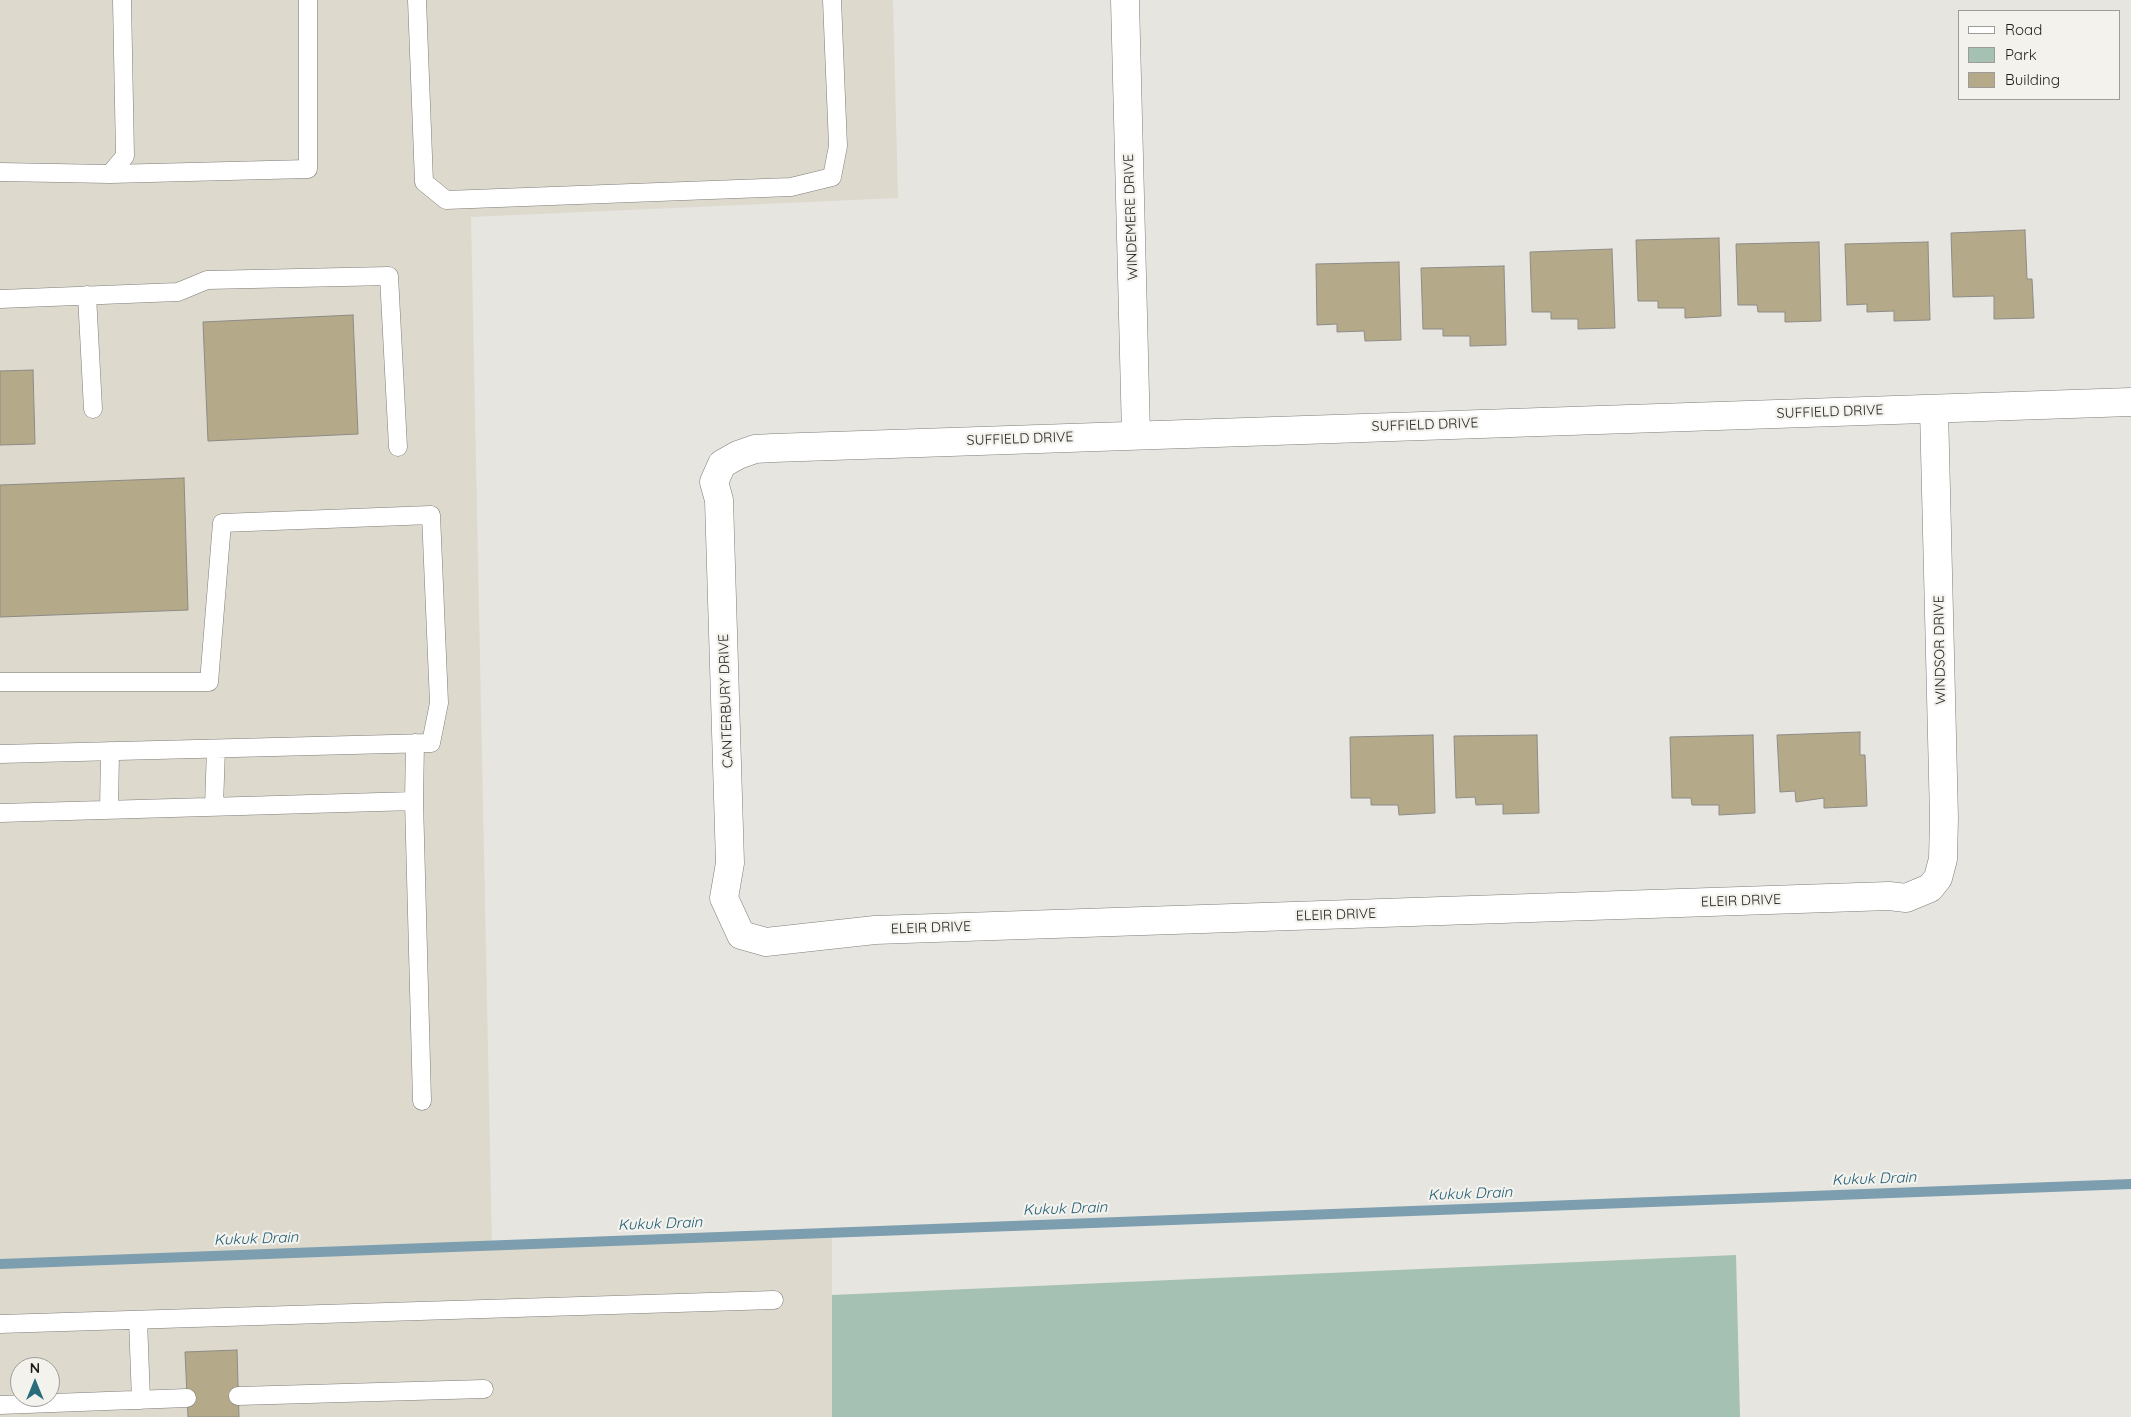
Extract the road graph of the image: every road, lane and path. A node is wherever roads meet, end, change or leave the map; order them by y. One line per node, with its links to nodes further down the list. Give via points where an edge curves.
1 (122, 0): 7 (lane, via 125,156)
2 (308, 0): 7 (lane, via 308,169)
3 (417, 0): 4 (lane, via 424,182 446,200 791,187 832,177 838,146)
4 (832, 0)
5 (1125, 0): 13 (street, WINDEMERE DRIVE)
6 (0, 172): 7 (lane)
7 (110, 174)
8 (87, 295): 9 (lane); 11 (lane); 14 (lane, via 178,292 207,280 389,276)
9 (0, 299)
10 (2131, 402): 12 (street, SUFFIELD DRIVE)
11 (93, 409)
12 (1934, 409): 13 (street, SUFFIELD DRIVE); 25 (street, WINDSOR DRIVE, via 1944,818 1943,859 1938,878)
13 (1136, 434): 15 (street, SUFFIELD DRIVE, via 773,448 738,455)
14 (398, 447)
15 (722, 464): 26 (street, CANTERBURY DRIVE, via 714,482 719,500 730,863 724,898)
16 (0, 682): 17 (lane, via 209,682 222,523 431,516 439,703 431,743)
17 (415, 743): 18 (lane); 21 (lane)
18 (216, 749): 19 (lane); 22 (lane)
19 (110, 751): 20 (lane); 23 (lane)
20 (0, 754)
21 (414, 801): 22 (lane); 27 (lane)
22 (214, 806): 23 (lane)
23 (109, 810): 24 (lane)
24 (0, 813)
25 (1930, 888): 26 (street, ELEIR DRIVE, via 1906,898 874,930 766,942)
26 (741, 935)
27 (422, 1101)
28 (774, 1300): 29 (lane)
29 (138, 1320): 30 (lane); 34 (lane)
30 (0, 1324)
31 (484, 1389): 32 (lane)
32 (238, 1396)
33 (187, 1398): 34 (lane)
34 (140, 1400): 35 (lane)
35 (0, 1405)

